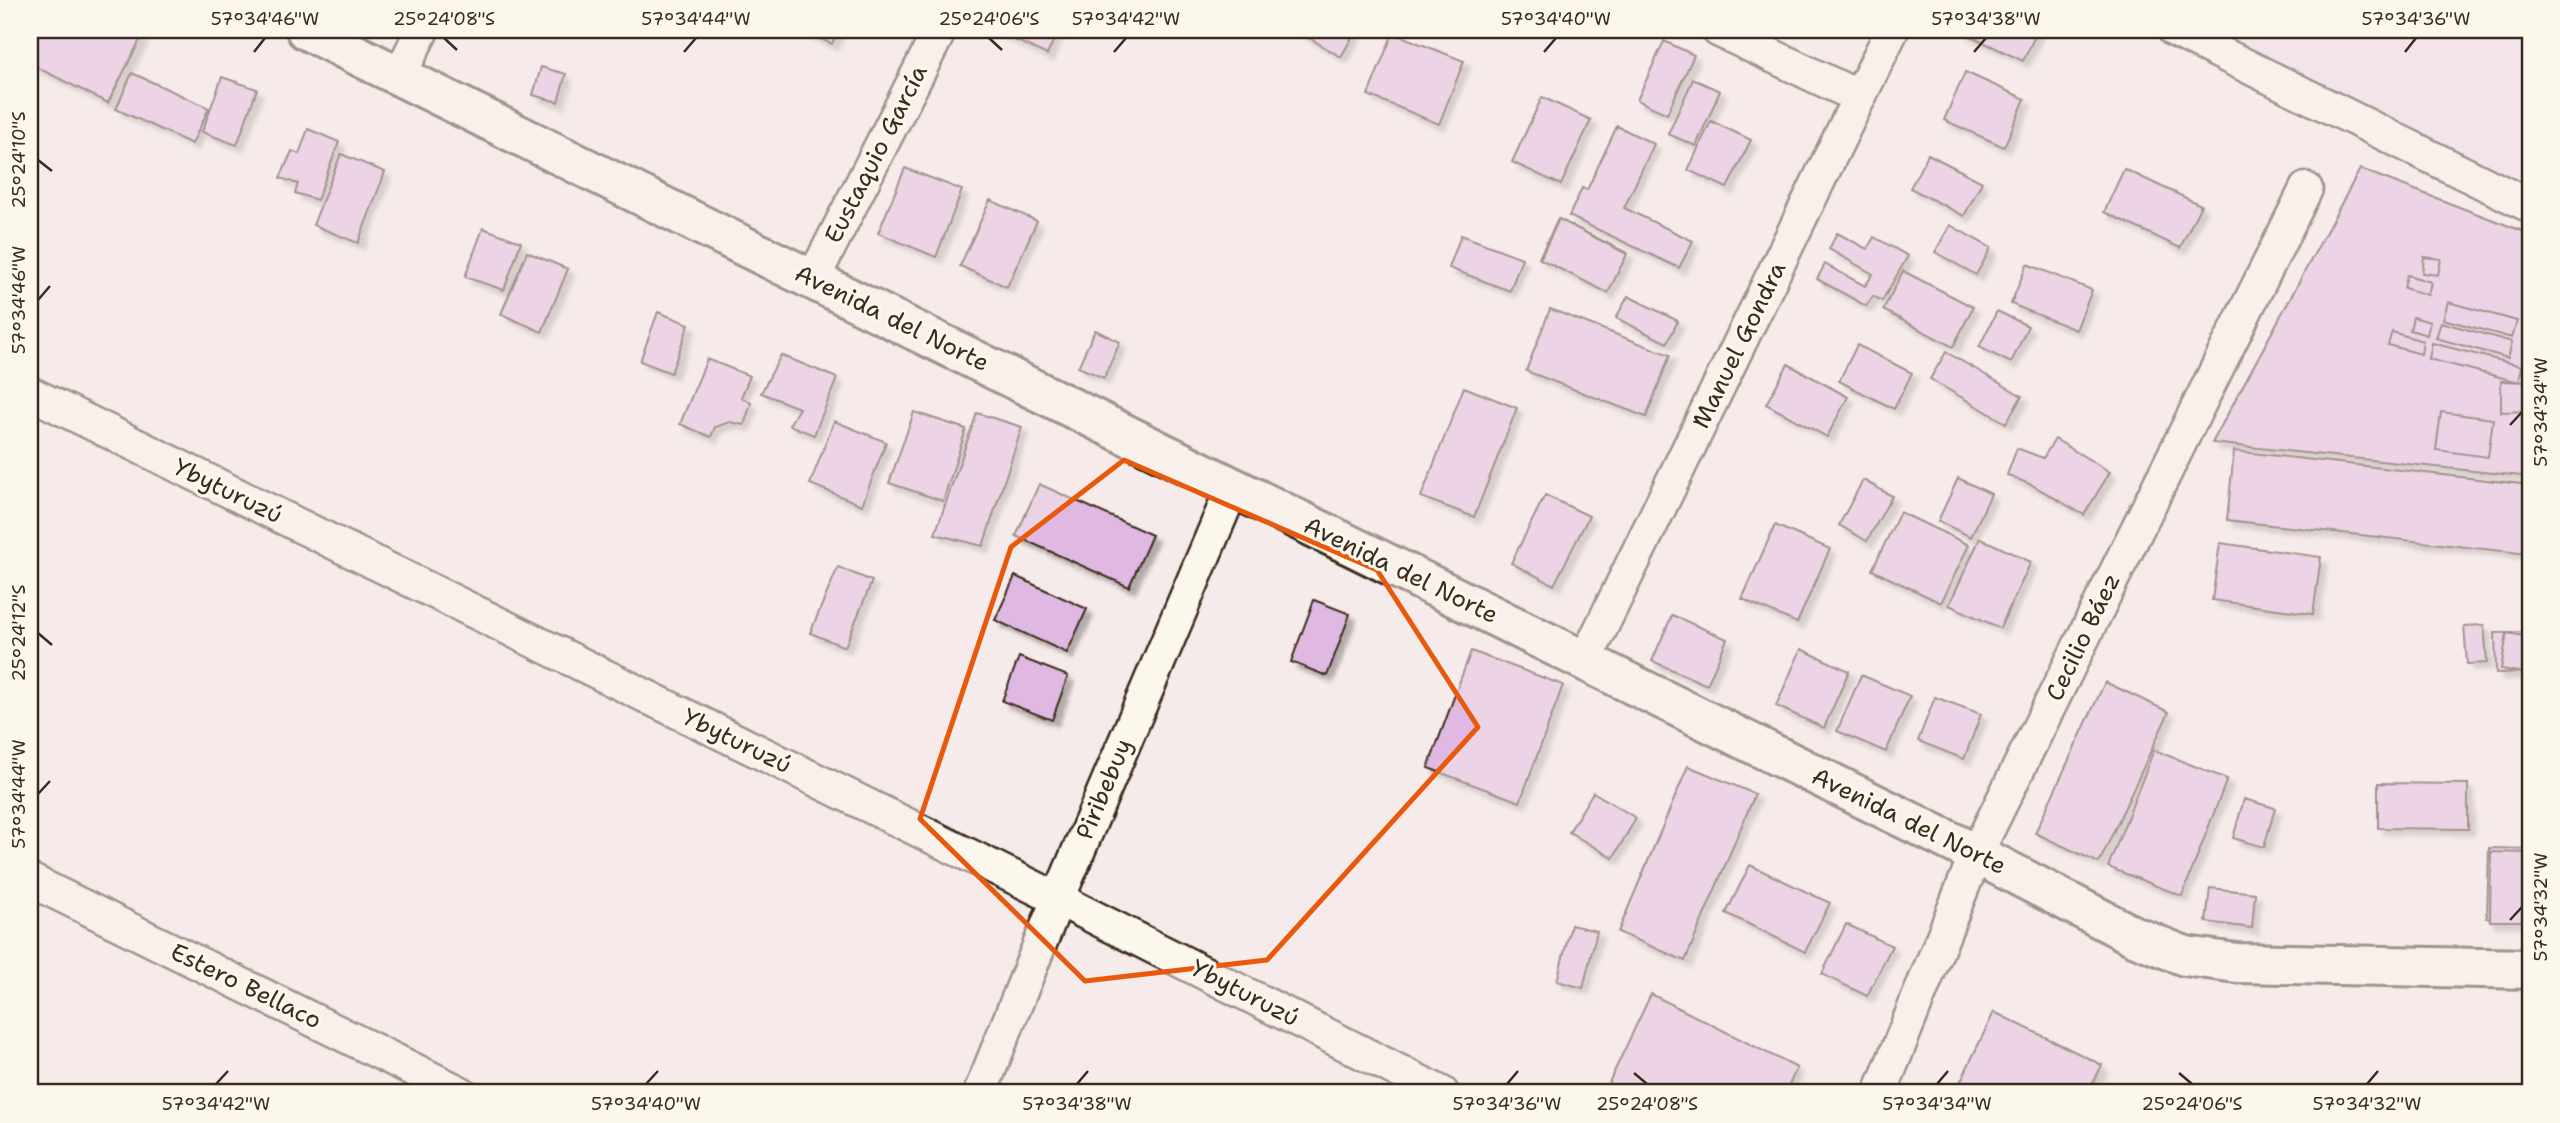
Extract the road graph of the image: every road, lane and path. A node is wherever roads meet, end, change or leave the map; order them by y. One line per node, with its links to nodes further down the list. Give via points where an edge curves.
1 (306, 30): 7 (street, Avenida del Norte)
2 (422, 30): 7 (street)
3 (940, 30): 11 (street, Eustaquio García)
4 (1718, 30): 8 (street)
5 (1892, 30): 8 (street, Manuel Gondra)
6 (2174, 30): 10 (street)
7 (400, 75): 11 (street, Avenida del Norte)
8 (1859, 97): 14 (street, Manuel Gondra)
9 (2306, 189): 15 (street, Cecilio Báez)
10 (2530, 206)
11 (813, 279): 13 (street, Avenida del Norte)
12 (30, 393): 17 (street, Ybyturuzú)
13 (1233, 487): 14 (street, Avenida del Norte); 17 (street, Piribebuy)
14 (1586, 662): 15 (street, Avenida del Norte)
15 (1976, 854): 18 (street, Avenida del Norte, via 2134,936 2185,956 2237,963); 22 (street, Cecilio Báez)
16 (30, 880): 19 (street, Estero Bellaco)
17 (1058, 899): 20 (street, Piribebuy); 21 (street, Ybyturuzú)
18 (2530, 969)
19 (461, 1093)
20 (980, 1093)
21 (1442, 1093)
22 (1880, 1093)

